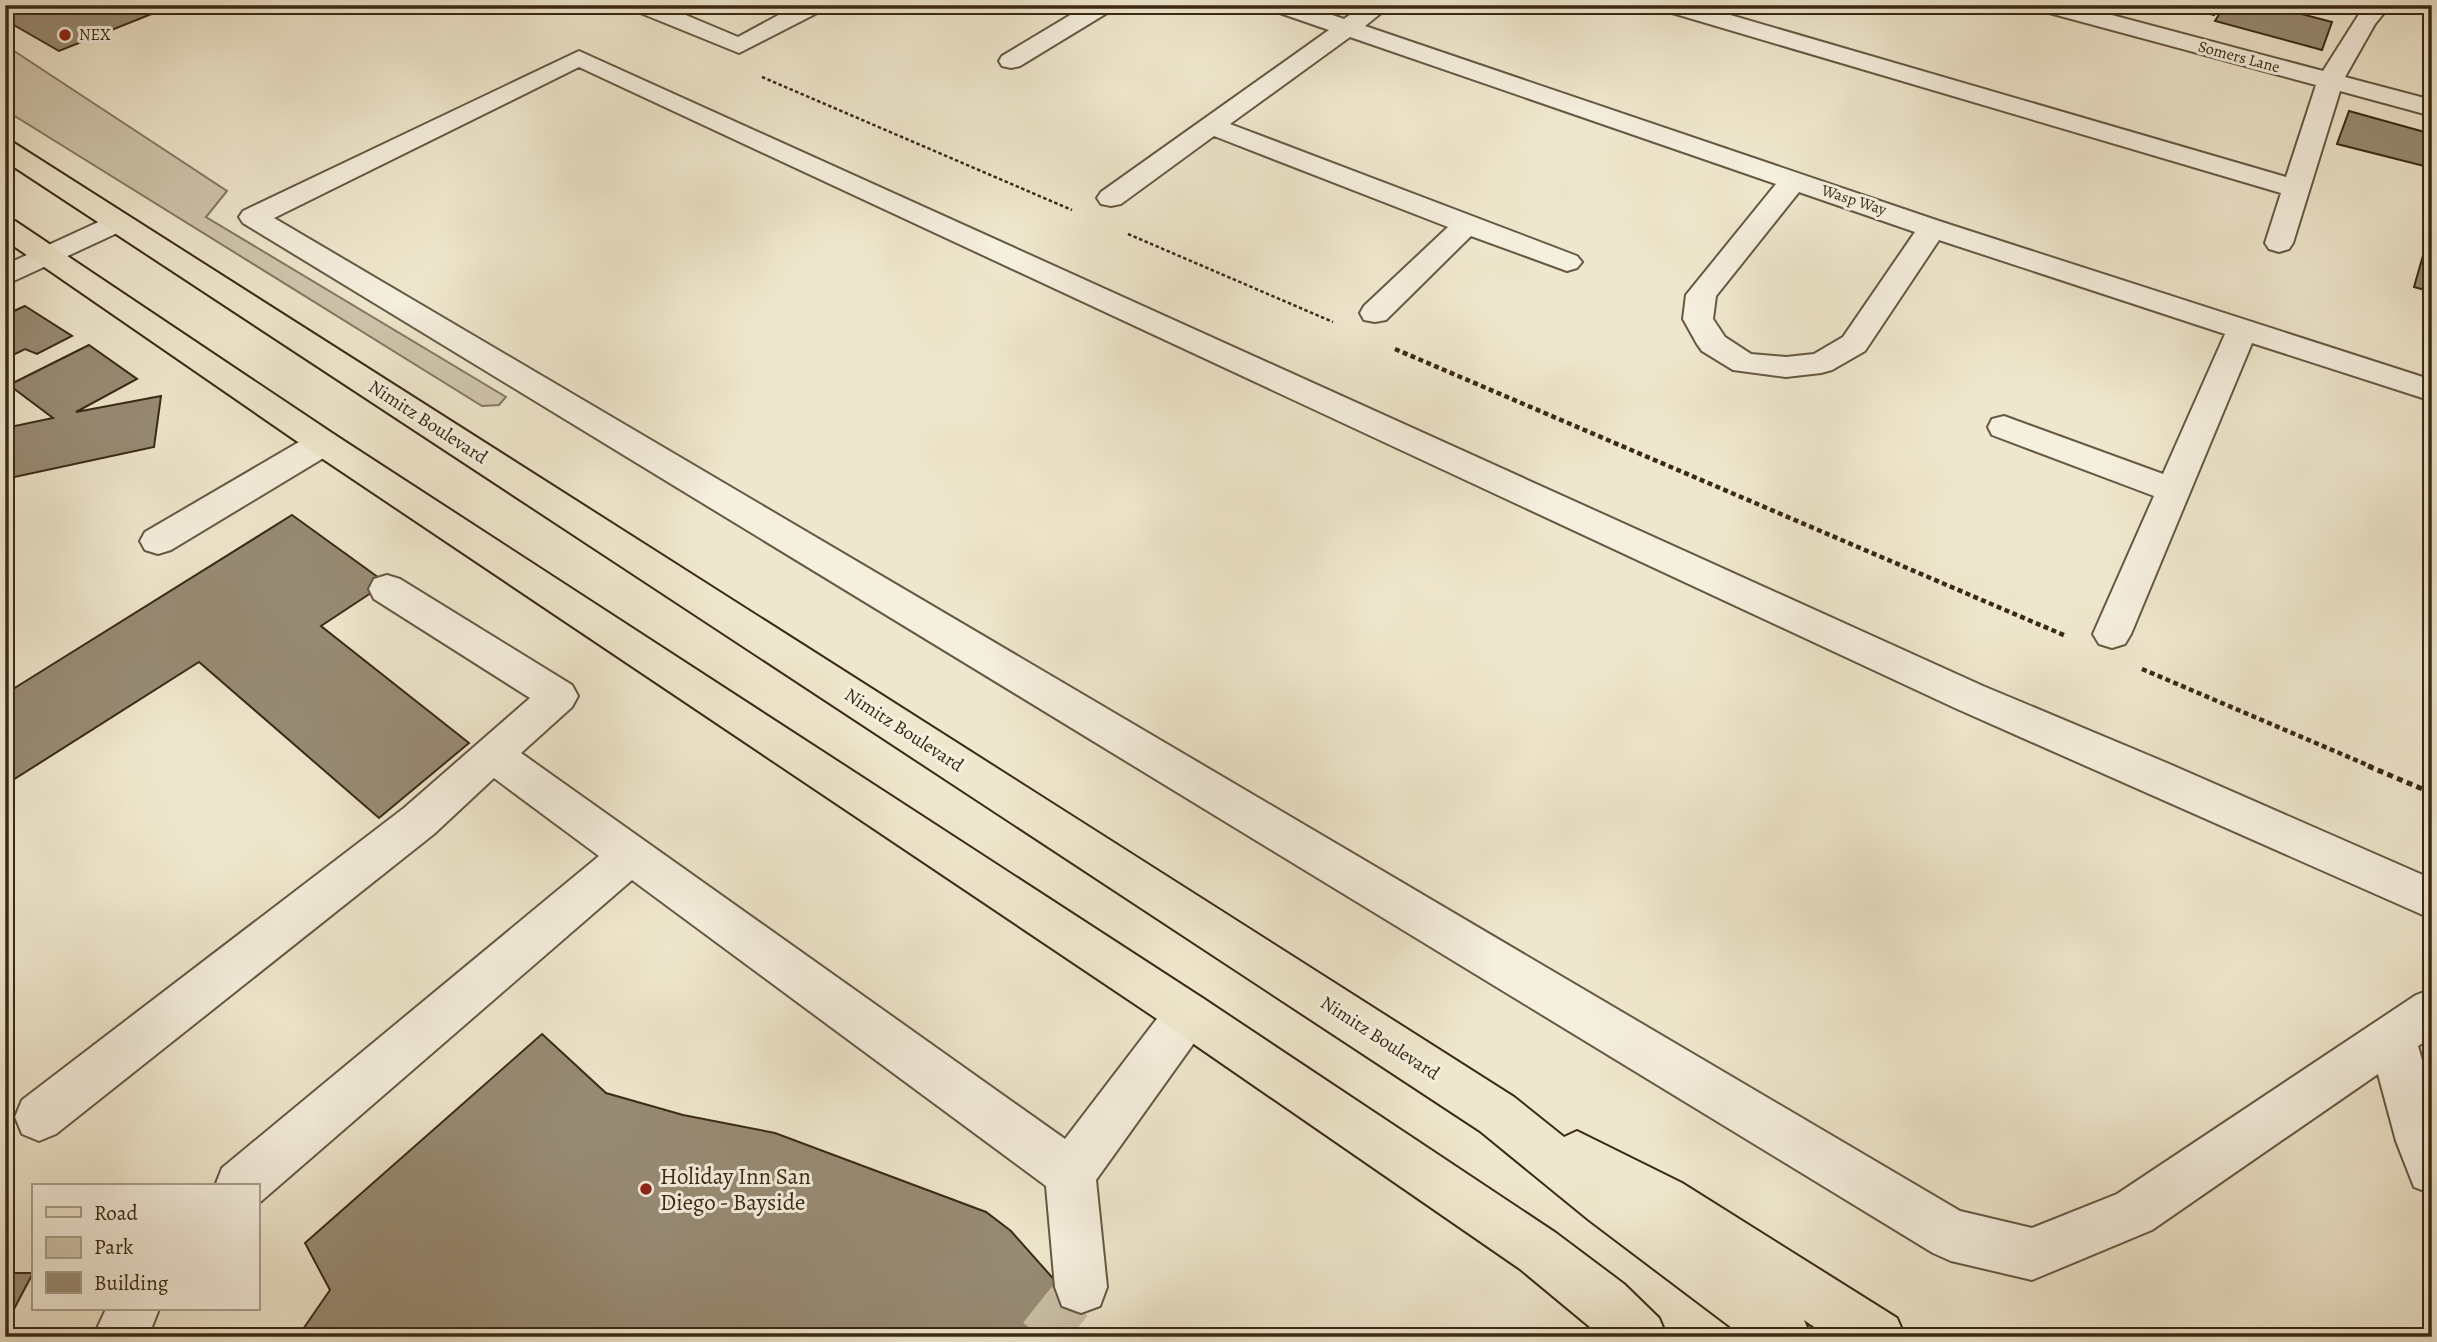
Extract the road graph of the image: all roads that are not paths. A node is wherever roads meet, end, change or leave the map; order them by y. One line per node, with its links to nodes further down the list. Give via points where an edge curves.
1 (641, 5): 2 (street, via 739,46)
2 (815, 5)
3 (1104, 5): 10 (street)
4 (1279, 5): 9 (street, Wasp Way)
5 (1379, 5): 9 (street)
6 (1670, 5): 16 (street)
7 (2046, 5): 11 (street, Somers Lane)
8 (2373, 5): 11 (street, via 2376,8)
9 (1347, 28): 13 (street); 15 (street, Wasp Way)
10 (1011, 61)
11 (2329, 81): 12 (street, Somers Lane); 16 (street)
12 (2432, 108)
13 (1210, 127): 17 (street); 19 (street)
14 (5, 149): 18 (main road, Nimitz Boulevard)
15 (1793, 181): 21 (street, Wasp Way); 21 (street, via 1701,295 1698,319 1713,344 1744,363 1786,367 1821,363 1854,344)
16 (2298, 188): 22 (street)
17 (1111, 198)
18 (118, 222): 23 (street); 41 (main road, Nimitz Boulevard)
19 (1466, 225): 24 (street); 26 (street)
20 (5, 227): 23 (main road)
21 (1932, 228): 27 (street, Wasp Way)
22 (2279, 243)
23 (47, 256): 25 (street); 30 (main road)
24 (1567, 262)
25 (5, 276)
26 (1375, 313)
27 (2242, 329): 28 (street, Wasp Way); 31 (street)
28 (2432, 391)
29 (2004, 427): 31 (street)
30 (323, 443): 32 (street); 39 (main road)
31 (2173, 490): 34 (street)
32 (158, 541)
33 (387, 589): 35 (street, via 558,696)
34 (2112, 635)
35 (493, 755): 36 (street); 42 (street, via 419,821)
36 (631, 855): 44 (street); 45 (street)
37 (2432, 900): 40 (street, via 1969,697 579,58 253,217 1951,1235 2032,1254 2134,1212)
38 (2432, 1010): 40 (street)
39 (1188, 1014): 44 (street); 49 (main road, via 1538,1251)
40 (2392, 1038): 43 (street)
41 (1497, 1114): 50 (main road, Nimitz Boulevard, via 1643,1229 1701,1268); 51 (main road, via 1664,1201)
42 (39, 1116)
43 (2432, 1168)
44 (1070, 1174): 46 (street)
45 (242, 1184)
46 (1081, 1287)
47 (133, 1310): 48 (street)
48 (120, 1337)
49 (1640, 1337)
50 (1784, 1337)
51 (1878, 1337)

